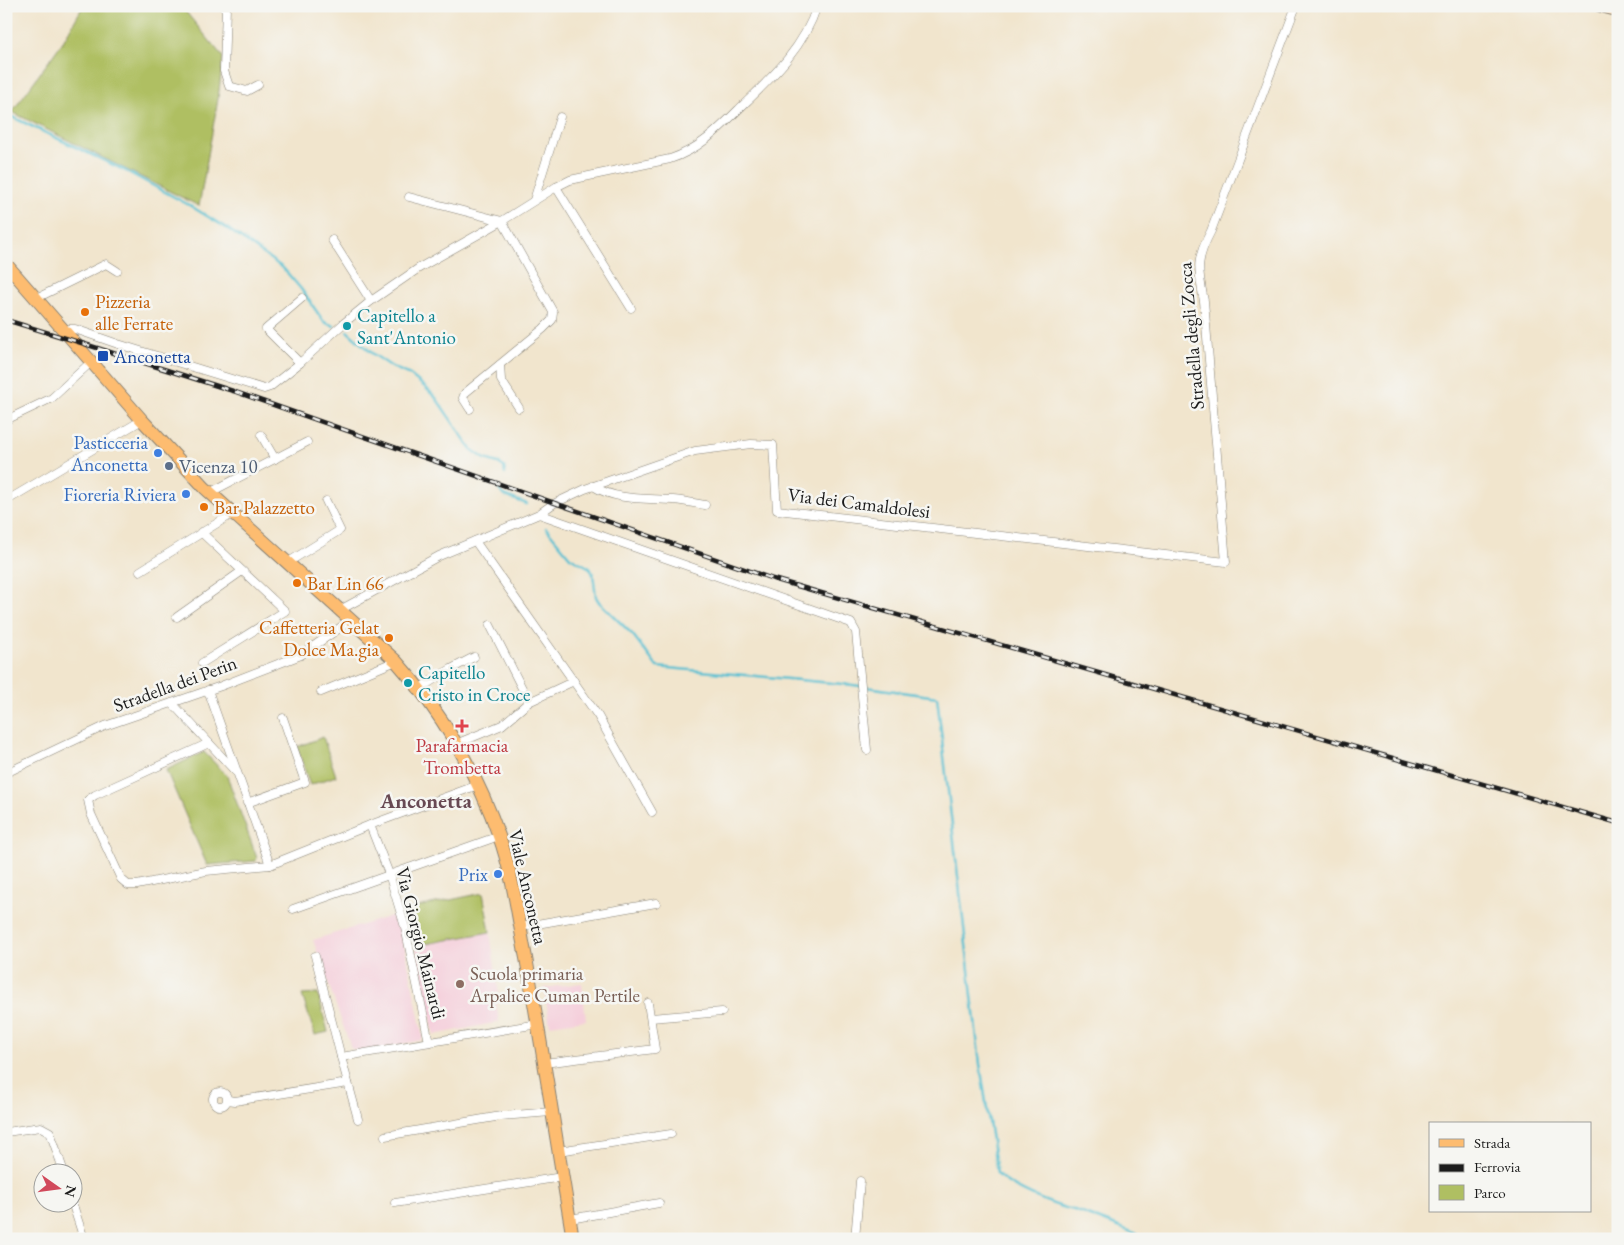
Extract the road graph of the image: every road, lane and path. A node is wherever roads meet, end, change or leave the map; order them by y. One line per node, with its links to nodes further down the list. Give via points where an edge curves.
1 (222, 6): 6 (street, via 226,7 224,70 229,86 247,91)
2 (817, 6): 8 (street, via 795,51 778,72 707,140 683,155 570,180)
3 (1296, 6): 39 (street, Stradella degli Zocca, via 1201,250 1198,270 1206,320 1226,562)
4 (1600, 6): 5 (street)
5 (1618, 11)
6 (258, 85)
7 (560, 117): 10 (street)
8 (556, 187): 10 (street); 18 (street)
9 (409, 197): 11 (street)
10 (534, 200): 11 (street)
11 (502, 221): 17 (street, via 419,268); 22 (street, via 553,312 552,320)
12 (332, 240): 17 (street)
13 (6, 264): 15 (main road, Viale Anconetta)
14 (117, 271): 15 (street, via 106,264)
15 (37, 298): 19 (main road, Viale Anconetta)
16 (302, 298): 21 (street, via 266,329)
17 (371, 301): 21 (street)
18 (631, 308)
19 (65, 331): 20 (main road, Viale Anconetta); 21 (street, via 75,329 264,389)
20 (91, 362): 25 (street, via 52,398); 26 (main road, Viale Anconetta)
21 (300, 363)
22 (500, 365): 23 (street, via 501,380); 24 (street, via 465,393 463,398)
23 (519, 408)
24 (470, 409)
25 (6, 420)
26 (142, 420): 31 (main road, Viale Anconetta); 32 (street)
27 (261, 435): 29 (street)
28 (307, 442): 29 (street)
29 (274, 459): 31 (street)
30 (593, 486): 34 (street, via 614,496); 36 (street, Via dei Camaldolesi); 39 (street, Via dei Camaldolesi, via 695,451 752,444 773,446 777,510)
31 (210, 492): 35 (main road, Viale Anconetta)
32 (6, 501)
33 (326, 501): 40 (street, via 340,530)
34 (705, 505)
35 (232, 514): 37 (street); 40 (main road, Viale Anconetta)
36 (539, 514): 38 (street, Via dei Camaldolesi); 59 (street, via 851,623 856,632)
37 (201, 532): 41 (street); 42 (street)
38 (475, 541): 43 (street, Via dei Camaldolesi, via 439,556); 50 (street)
39 (1098, 547)
40 (288, 563): 43 (main road, Viale Anconetta)
41 (140, 571)
42 (242, 571): 44 (street); 49 (street, via 285,611)
43 (340, 610): 45 (main road, Viale Anconetta)
44 (177, 617)
45 (351, 620): 48 (main road, Viale Anconetta); 52 (street, Stradella dei Perin, via 301,654)
46 (490, 625): 54 (street)
47 (474, 657): 51 (street)
48 (396, 661): 51 (main road, Viale Anconetta); 53 (street)
49 (202, 663)
50 (574, 681): 54 (street); 64 (street, via 598,716)
51 (420, 688): 58 (main road, Viale Anconetta)
52 (208, 690): 55 (street, Stradella dei Perin); 61 (street)
53 (321, 692)
54 (529, 702): 58 (street, via 502,726)
55 (172, 703): 57 (street); 60 (street, Stradella dei Perin, via 105,726)
56 (283, 718): 63 (street, via 305,782)
57 (209, 743): 61 (street); 67 (street, via 88,800 121,879 128,885 137,885 206,871)
58 (456, 744): 62 (main road, Viale Anconetta)
59 (867, 750)
60 (6, 773)
61 (236, 773): 63 (street)
62 (478, 785): 65 (street); 66 (main road, Viale Anconetta)
63 (247, 803): 67 (street)
64 (652, 812)
65 (370, 825): 67 (street); 68 (street, Via Giorgio Mainardi)
66 (499, 836): 68 (street); 71 (main road, Viale Anconetta, via 510,871)
67 (270, 865)
68 (389, 874): 70 (street); 77 (street, Via Giorgio Mainardi, via 405,927)
69 (656, 903): 71 (street)
70 (293, 909)
71 (520, 927): 76 (main road, Viale Anconetta)
72 (315, 956): 78 (street)
73 (648, 1002): 75 (street)
74 (722, 1012): 75 (street)
75 (651, 1018): 79 (street, via 655,1049)
76 (538, 1024): 77 (street); 79 (main road, Viale Anconetta)
77 (429, 1042): 78 (street)
78 (341, 1058): 80 (street)
79 (544, 1063): 82 (main road, Viale Anconetta)
80 (348, 1083): 81 (street); 83 (street)
81 (228, 1100)
82 (551, 1112): 86 (street, via 501,1116); 87 (main road, Viale Anconetta)
83 (358, 1119)
84 (6, 1132): 88 (street, via 45,1128 50,1132)
85 (671, 1134): 87 (street)
86 (385, 1136)
87 (558, 1150): 89 (main road, Viale Anconetta)
88 (60, 1162)
89 (562, 1177): 91 (street); 94 (main road, Viale Anconetta)
90 (860, 1181): 98 (street)
91 (395, 1203)
92 (659, 1203): 94 (street)
93 (75, 1212): 96 (street)
94 (570, 1219): 95 (main road, Viale Anconetta)
95 (572, 1236): 97 (street)
96 (84, 1239)
97 (550, 1239)
98 (855, 1239)

